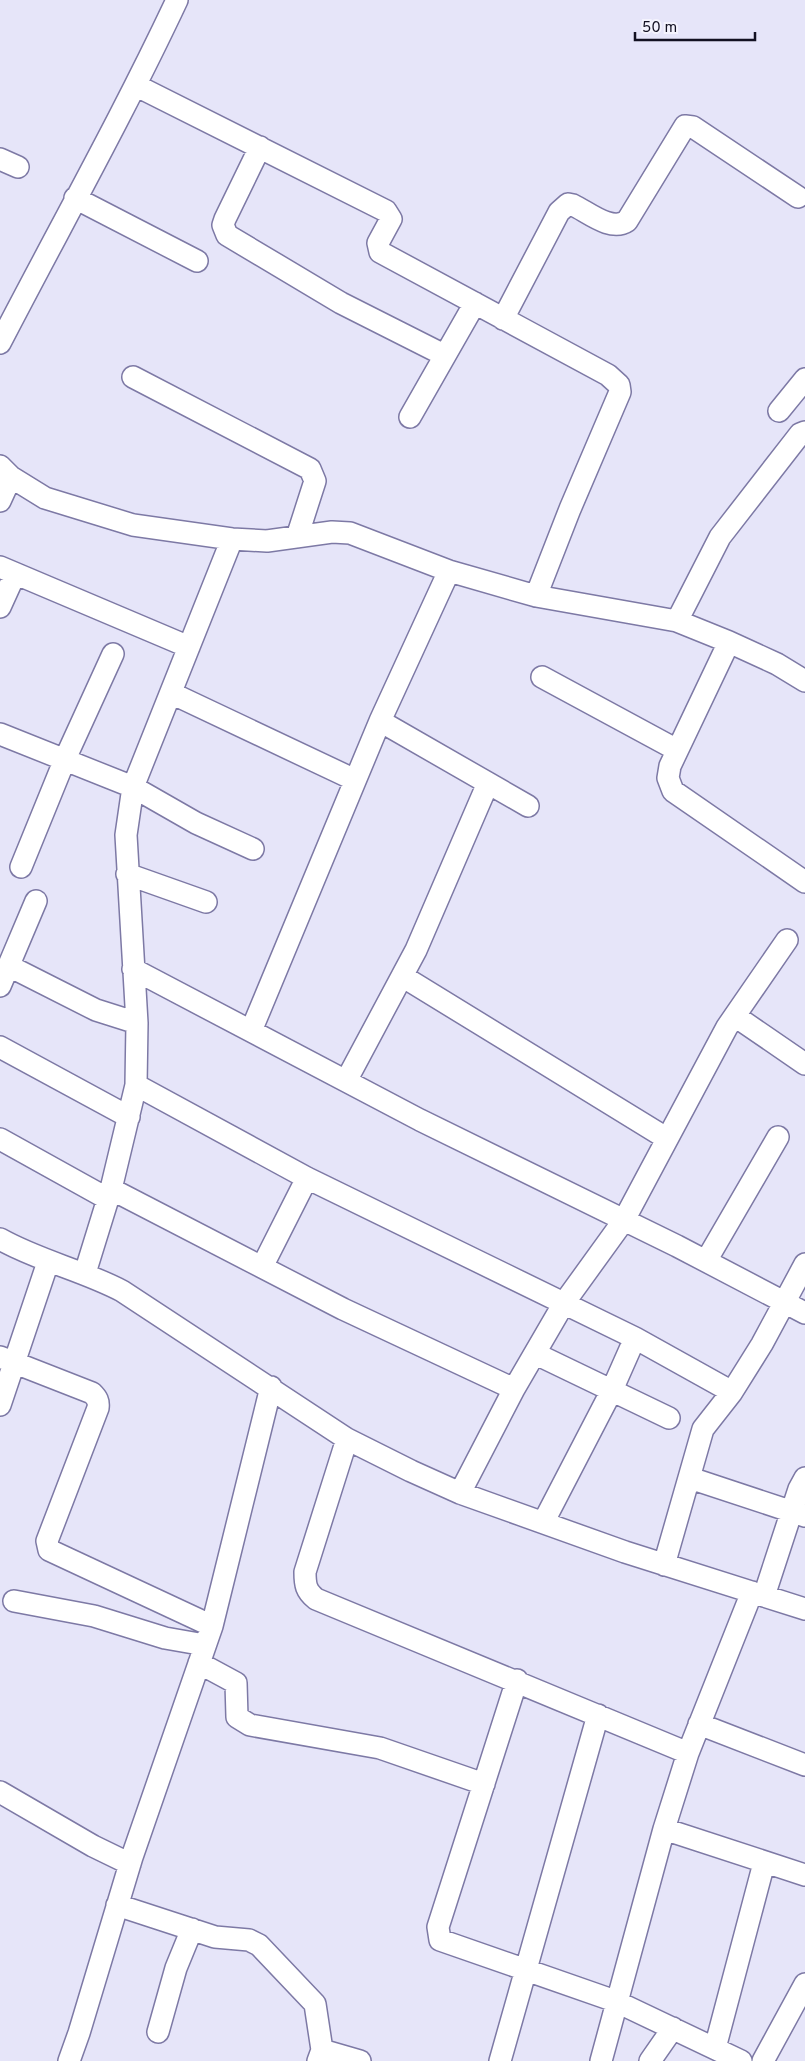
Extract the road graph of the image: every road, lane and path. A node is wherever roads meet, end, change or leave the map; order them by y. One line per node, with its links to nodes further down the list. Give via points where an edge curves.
1 (177, 0): 2 (street)
2 (137, 86): 3 (street); 5 (street)
3 (260, 148): 7 (street, via 386,210 391,219 378,244 380,252); 10 (street, via 225,219 223,225 227,235 341,303)
4 (798, 197): 8 (street, via 693,127 685,126 627,221 612,225 568,204 559,212)
5 (75, 198): 6 (street); 9 (street)
6 (197, 261)
7 (475, 303): 8 (street); 10 (street)
8 (503, 319): 22 (street, via 608,375 619,385 620,392)
9 (0, 343)
10 (444, 355): 14 (street)
11 (133, 377): 18 (street, via 310,469 315,481)
12 (805, 379): 13 (street)
13 (779, 411)
14 (410, 417)
15 (805, 432): 24 (street, via 800,434 720,537)
16 (6, 472): 17 (street); 19 (street, via 45,498 133,525)
17 (0, 501)
18 (297, 538): 19 (street); 21 (street, via 332,532 350,534)
19 (232, 540): 26 (street)
20 (7, 571): 23 (street); 26 (street)
21 (449, 571): 22 (street); 31 (street)
22 (536, 596): 24 (street)
23 (0, 607)
24 (677, 621): 25 (street)
25 (728, 642): 29 (street, via 777,664); 33 (street)
26 (189, 648): 30 (street)
27 (113, 654): 34 (street)
28 (542, 677): 33 (street)
29 (805, 681)
30 (171, 693): 35 (street); 37 (street)
31 (380, 721): 35 (street); 36 (street)
32 (0, 734): 34 (street)
33 (677, 750): 42 (street, via 668,778 673,791)
34 (65, 759): 37 (street); 40 (street)
35 (354, 780): 52 (street)
36 (488, 783): 38 (street); 48 (street)
37 (133, 787): 39 (street, via 196,823); 41 (street, via 126,835)
38 (528, 806)
39 (253, 849)
40 (21, 867)
41 (126, 874): 44 (street); 47 (street)
42 (805, 882)
43 (36, 901): 46 (street)
44 (206, 902)
45 (787, 940): 50 (street)
46 (9, 966): 49 (street); 51 (street, via 96,1010)
47 (133, 969): 51 (street); 52 (street)
48 (402, 976): 55 (street); 59 (street)
49 (0, 986)
50 (735, 1016): 54 (street); 59 (street)
51 (137, 1023): 56 (street)
52 (251, 1031): 55 (street)
53 (0, 1047): 57 (street)
54 (805, 1064)
55 (346, 1081): 63 (street)
56 (136, 1085): 57 (street); 61 (street)
57 (129, 1117): 62 (street)
58 (778, 1137): 65 (street)
59 (666, 1138): 63 (street)
60 (0, 1139): 62 (street)
61 (307, 1178): 68 (street); 71 (street)
62 (109, 1194): 68 (street); 69 (street)
63 (624, 1220): 65 (street); 71 (street)
64 (0, 1238): 66 (street)
65 (706, 1261): 70 (street)
66 (48, 1262): 69 (street); 75 (street)
67 (805, 1264): 70 (street)
68 (262, 1267): 77 (street, via 343,1309)
69 (85, 1273): 76 (street, via 141,1303)
70 (783, 1302): 72 (street); 79 (street)
71 (564, 1303): 73 (street); 74 (street)
72 (805, 1313)
73 (635, 1338): 78 (street); 79 (street)
74 (536, 1354): 77 (street); 78 (street)
75 (7, 1359): 80 (street); 92 (street, via 97,1397 98,1408 47,1541 49,1550)
76 (271, 1387): 82 (street); 92 (street)
77 (514, 1389): 85 (street)
78 (612, 1390): 81 (street); 87 (street)
79 (732, 1392): 83 (street, via 703,1429)
80 (0, 1405)
81 (668, 1418)
82 (348, 1439): 85 (street); 93 (street, via 305,1572 308,1592 316,1599)
83 (690, 1478): 86 (street); 88 (street)
84 (805, 1478): 86 (street)
85 (460, 1493): 87 (street)
86 (798, 1514): 89 (street)
87 (544, 1521): 88 (street)
88 (664, 1565): 89 (street)
89 (758, 1594): 91 (street); 95 (street)
90 (14, 1601): 92 (street, via 94,1616 165,1638)
91 (805, 1609)
92 (205, 1645): 98 (street, via 236,1683 237,1717 250,1725 380,1748); 102 (street)
93 (517, 1680): 94 (street); 98 (street)
94 (598, 1715): 96 (street); 106 (street)
95 (699, 1724): 96 (street); 97 (street)
96 (688, 1753): 100 (street)
97 (805, 1765)
98 (484, 1784): 106 (street, via 437,1934 447,1944)
99 (0, 1792): 102 (street)
100 (664, 1828): 101 (street); 108 (street)
101 (764, 1863): 103 (street); 111 (street)
102 (130, 1864): 104 (street)
103 (805, 1875)
104 (118, 1905): 105 (street); 113 (street)
105 (192, 1929): 110 (street, via 176,1968); 112 (street, via 215,1937 249,1940 265,1949 315,2004)
106 (527, 1969): 108 (street); 115 (street)
107 (805, 1984): 119 (street)
108 (615, 2001): 109 (street); 116 (street)
109 (673, 2028): 111 (street); 117 (street)
110 (158, 2032)
111 (715, 2048): 118 (street)
112 (320, 2056): 114 (street)
113 (69, 2061)
114 (360, 2061)
115 (500, 2061)
116 (600, 2061)
117 (650, 2061)
118 (741, 2061)
119 (763, 2061)

